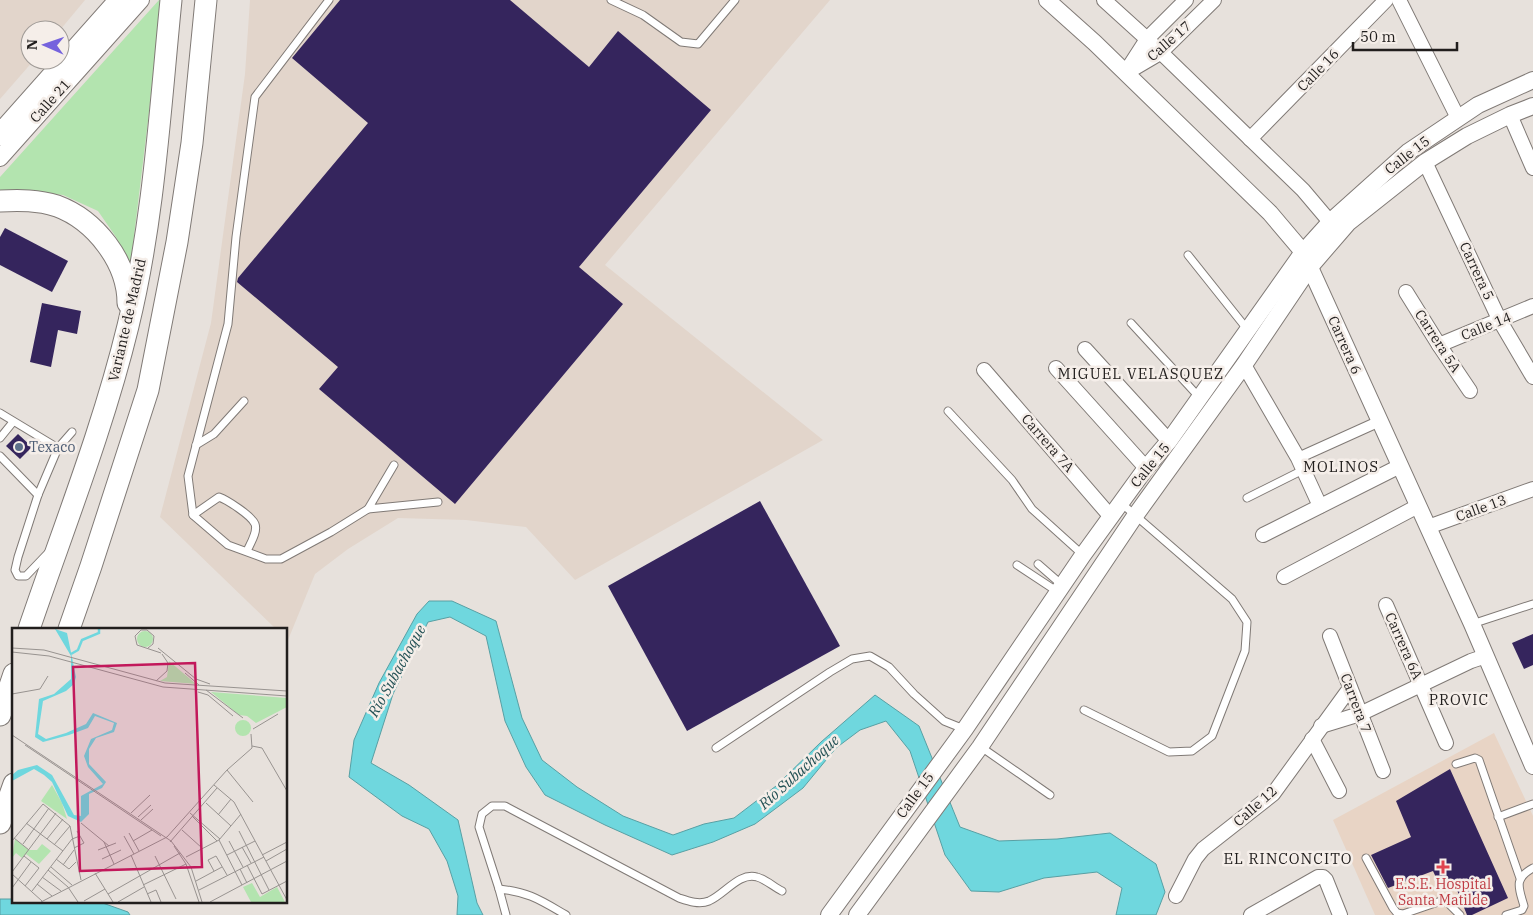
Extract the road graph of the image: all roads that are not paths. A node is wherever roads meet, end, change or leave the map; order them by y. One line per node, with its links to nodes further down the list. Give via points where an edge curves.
1 (120, 0): 22 (main road)
2 (141, 0): 25 (street, Calle 21)
3 (171, 0): 36 (main road, Variante de Madrid, via 148,225)
4 (206, 0): 24 (main road)
5 (219, 0): 24 (main road)
6 (329, 0): 54 (lane, via 255,97 228,324)
7 (612, 0): 8 (lane, via 643,15 681,42 698,44)
8 (735, 0)
9 (1047, 0): 17 (street, Carrera 6)
10 (1104, 0): 15 (street)
11 (1186, 0): 15 (street, Calle 17)
12 (1214, 0): 16 (street, Calle 17)
13 (1386, 0): 23 (street, Calle 16)
14 (1399, 0): 21 (street)
15 (1147, 39): 16 (street); 17 (street, Calle 17)
16 (1160, 53): 17 (street, Calle 17); 23 (street)
17 (1126, 73): 31 (street, Carrera 6, via 1270,213)
18 (1533, 80): 21 (street, Calle 15, via 1478,105)
19 (1533, 106): 20 (street, Calle 15)
20 (1510, 115): 26 (street, Calle 15); 27 (street)
21 (1458, 118): 29 (street, Calle 15, via 1408,152)
22 (0, 135)
23 (1250, 139): 29 (street)
24 (192, 142): 84 (main road, via 148,390)
25 (0, 158)
26 (1425, 162): 29 (street, Calle 15, via 1348,223); 34 (street, Carrera 5)
27 (1533, 168)
28 (0, 201): 36 (main road, via 29,200 58,206 84,221 105,241 120,267 128,296)
29 (1335, 227): 31 (street, Calle 15)
30 (1188, 254): 37 (lane)
31 (1307, 260): 37 (street, Calle 15); 40 (street, Calle 15); 49 (street, Carrera 6)
32 (1406, 292): 38 (street, Carrera 5A)
33 (1533, 306): 34 (street, Calle 14)
34 (1500, 321): 38 (street, Calle 14); 43 (street, Carrera 5)
35 (1131, 323): 45 (lane)
36 (128, 326): 73 (main road, Variante de Madrid, via 111,387)
37 (1248, 330): 45 (street, Calle 15)
38 (1439, 345): 44 (street, Carrera 5A)
39 (1085, 349): 53 (street)
40 (1244, 365): 58 (street); 70 (street, Calle 15)
41 (1056, 368): 60 (street)
42 (984, 370): 68 (street, Carrera 7A)
43 (1533, 377)
44 (1470, 390)
45 (1199, 397): 53 (street, Calle 15)
46 (244, 401): 54 (lane, via 214,434)
47 (948, 411): 75 (lane, via 1012,480 1032,509)
48 (0, 413): 50 (lane)
49 (1380, 421): 58 (street); 59 (street, Carrera 6)
50 (13, 422): 52 (lane); 55 (lane)
51 (72, 432): 55 (lane)
52 (0, 438)
53 (1169, 441): 60 (street, Calle 15)
54 (196, 445): 69 (lane, via 188,476)
55 (58, 448): 62 (lane)
56 (0, 456): 62 (lane)
57 (394, 464): 67 (lane)
58 (1300, 464): 63 (lane); 65 (street)
59 (1400, 466): 65 (street); 66 (street, Carrera 6)
60 (1146, 468): 68 (street, Calle 15)
61 (1533, 489): 71 (street, Calle 13)
62 (38, 495): 73 (lane, via 18,556 15,570 18,576 26,576)
63 (1247, 498)
64 (438, 502): 67 (lane)
65 (1320, 506): 72 (street)
66 (1418, 506): 71 (street, Carrera 6); 78 (street)
67 (368, 509): 74 (lane, via 282,559)
68 (1116, 510): 70 (lane); 75 (street, Calle 15)
69 (193, 514): 74 (lane, via 228,545); 74 (lane, via 214,499 226,500 255,524)
70 (1135, 516): 90 (lane, via 1232,599 1247,622 1245,651 1212,736 1192,751 1169,752); 97 (street, Calle 15)
71 (1428, 527): 82 (street, Carrera 6)
72 (1263, 535)
73 (58, 542): 83 (main road, Variante de Madrid)
74 (247, 552)
75 (1083, 555): 79 (street, Calle 15)
76 (1038, 564): 79 (lane)
77 (1017, 565): 79 (lane)
78 (1284, 577)
79 (1060, 589): 94 (street, Calle 15)
80 (1533, 604): 82 (lane)
81 (1386, 605): 88 (street, Carrera 6A)
82 (1472, 624): 86 (street, Carrera 6)
83 (29, 628)
84 (69, 628)
85 (1330, 636): 89 (street, Carrera 7)
86 (1486, 656): 88 (street); 100 (street, Carrera 6)
87 (12, 680): 92 (main road)
88 (1420, 684): 91 (street); 96 (street, Carrera 6A)
89 (1350, 688): 91 (street, Carrera 7); 93 (street, Calle 12)
90 (1084, 710)
91 (1360, 714): 93 (street); 101 (street, Carrera 7)
92 (0, 715)
93 (1322, 726): 95 (street, Calle 12)
94 (964, 729): 97 (street); 98 (lane, via 944,721 889,667 870,656 852,659 830,672); 117 (street, Calle 15)
95 (1312, 739): 103 (street); 113 (street, Calle 12, via 1273,794 1204,849)
96 (1446, 743)
97 (980, 747): 104 (lane); 118 (street, Calle 15)
98 (716, 748)
99 (1456, 764): 106 (lane, via 1475,758 1478,760)
100 (1533, 766)
101 (1383, 771)
102 (12, 790): 107 (main road)
103 (1339, 791)
104 (1050, 795)
105 (1533, 804): 106 (lane)
106 (1498, 817): 110 (lane)
107 (0, 823)
108 (1366, 858): 121 (lane, via 1397,913 1403,914 1441,901 1448,903)
109 (1533, 868): 110 (lane)
110 (1520, 878): 122 (lane, via 1524,906 1522,910)
111 (499, 889): 112 (lane, via 479,827 482,814 492,806 505,806 693,903 708,901 741,879 750,877 757,877); 115 (lane); 116 (lane, via 530,895)
112 (782, 891)
113 (1176, 896)
114 (1272, 909): 119 (street); 120 (street, via 1318,876 1326,880)
115 (506, 915)
116 (566, 915)
117 (829, 915)
118 (857, 915)
119 (1251, 915)
120 (1340, 915)
121 (1460, 915)
122 (1506, 915)

